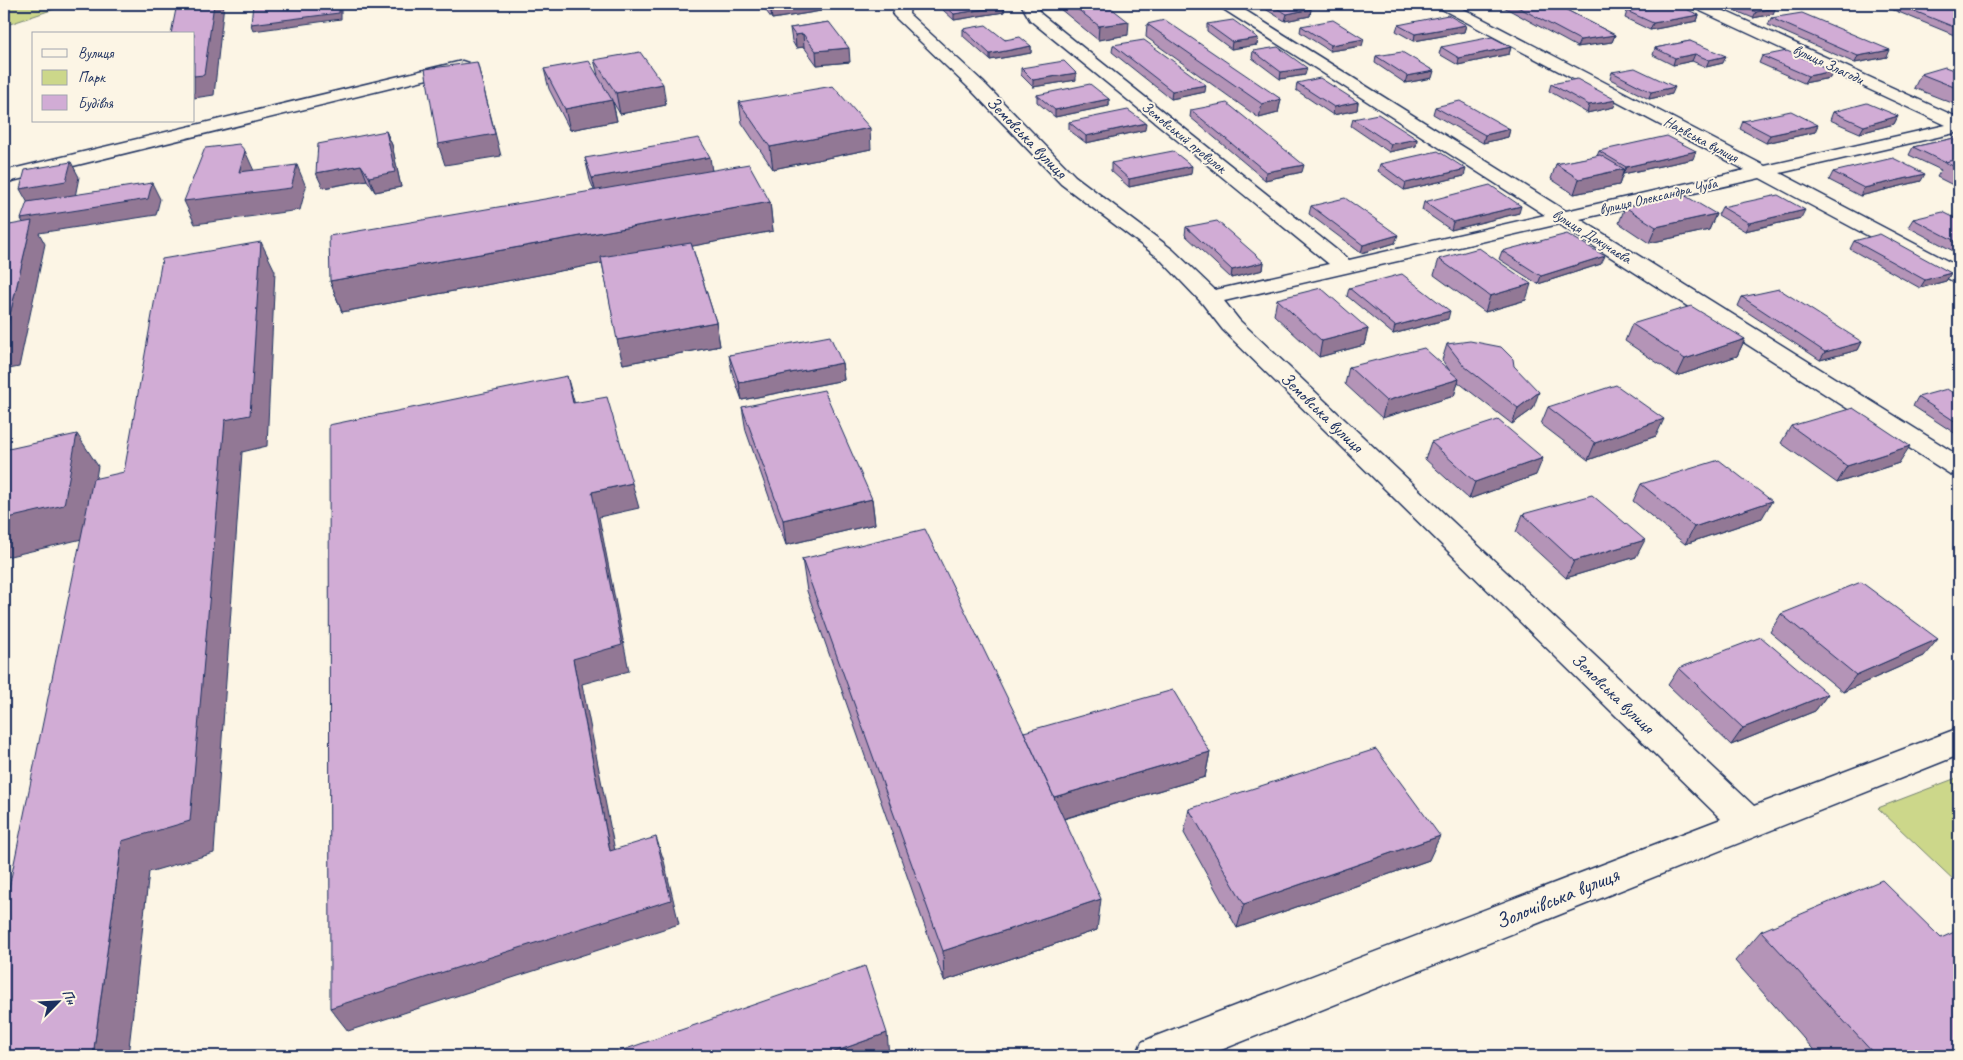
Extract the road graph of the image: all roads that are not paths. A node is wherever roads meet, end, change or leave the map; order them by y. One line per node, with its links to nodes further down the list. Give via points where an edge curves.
1 (903, 4): 15 (street, Земовська вулиця, via 901,15 977,86 1068,180 1166,254)
2 (1028, 4): 13 (street, Земовський провулок, via 1035,17)
3 (1225, 4): 12 (street, вулиця Докучаєва)
4 (1443, 4): 10 (street, Нарвська вулиця)
5 (1697, 4): 9 (street, вулиця Злагоди)
6 (1945, 4): 7 (street)
7 (1959, 9)
8 (475, 63): 11 (street)
9 (1959, 126): 10 (street, вулиця Олександра Чуба)
10 (1763, 172): 12 (street, вулиця Олександра Чуба); 14 (street, Нарвська вулиця)
11 (4, 177)
12 (1563, 218): 13 (street, вулиця Олександра Чуба); 16 (street, вулиця Докучаєва)
13 (1345, 267): 15 (street, вулиця Олександра Чуба)
14 (1959, 275)
15 (1210, 298): 18 (street, Земовська вулиця, via 1231,325)
16 (1959, 468)
17 (1959, 741): 18 (street, Золочівська вулиця)
18 (1748, 823): 19 (street, Золочівська вулиця)
19 (1156, 1056)

